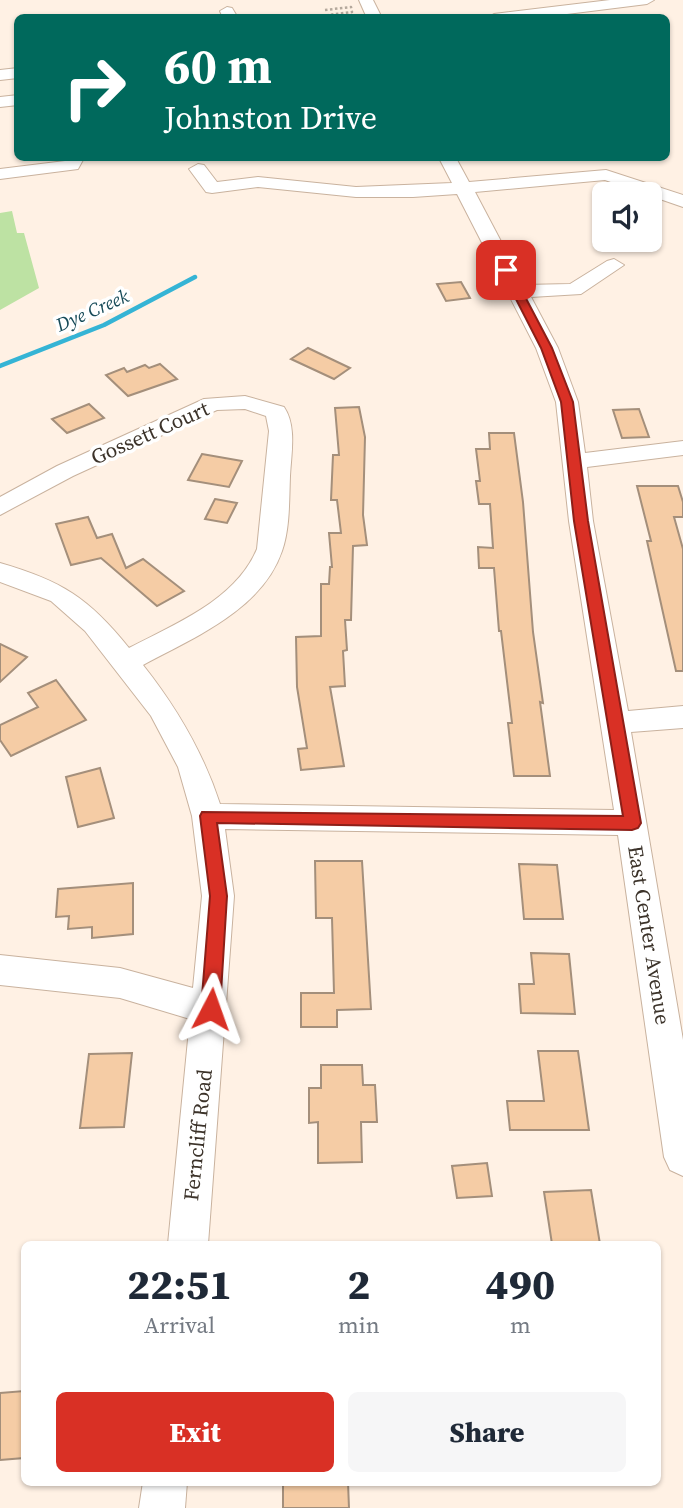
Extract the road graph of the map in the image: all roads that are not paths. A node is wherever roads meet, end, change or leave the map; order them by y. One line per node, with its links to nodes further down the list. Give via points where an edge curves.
1 (640, 0): 2 (street)
2 (526, 14)
3 (74, 161): 8 (street, via 72,165)
4 (449, 161): 11 (street, East Center Avenue)
5 (597, 161): 9 (street)
6 (489, 164): 10 (street)
7 (198, 169): 11 (street, via 212,188 258,182 356,192)
8 (0, 174)
9 (606, 176): 10 (street); 12 (street)
10 (498, 184): 11 (street)
11 (462, 187): 14 (street, East Center Avenue)
12 (683, 201)
13 (614, 265): 14 (street, via 574,290)
14 (517, 291): 16 (street, East Center Avenue, via 547,348 567,402)
15 (683, 448): 16 (street)
16 (576, 461): 21 (street, East Center Avenue, via 581,521)
17 (0, 507): 19 (street, Gossett Court, via 65,471 212,404 238,400 276,412 281,431 270,551 257,577 235,599)
18 (0, 572): 19 (street, Ferncliff Road, via 60,595 95,624)
19 (125, 663): 22 (street, Ferncliff Road, via 162,709 193,767)
20 (683, 717): 21 (street)
21 (615, 723): 23 (street, East Center Avenue)
22 (208, 816): 23 (street); 25 (street, Ferncliff Road, via 218,896)
23 (632, 823): 26 (street, East Center Avenue)
24 (0, 970): 25 (street, via 120,983)
25 (211, 1009): 27 (street, Ferncliff Road)
26 (683, 1157)
27 (188, 1241)
28 (165, 1486): 29 (street)
29 (162, 1508)

